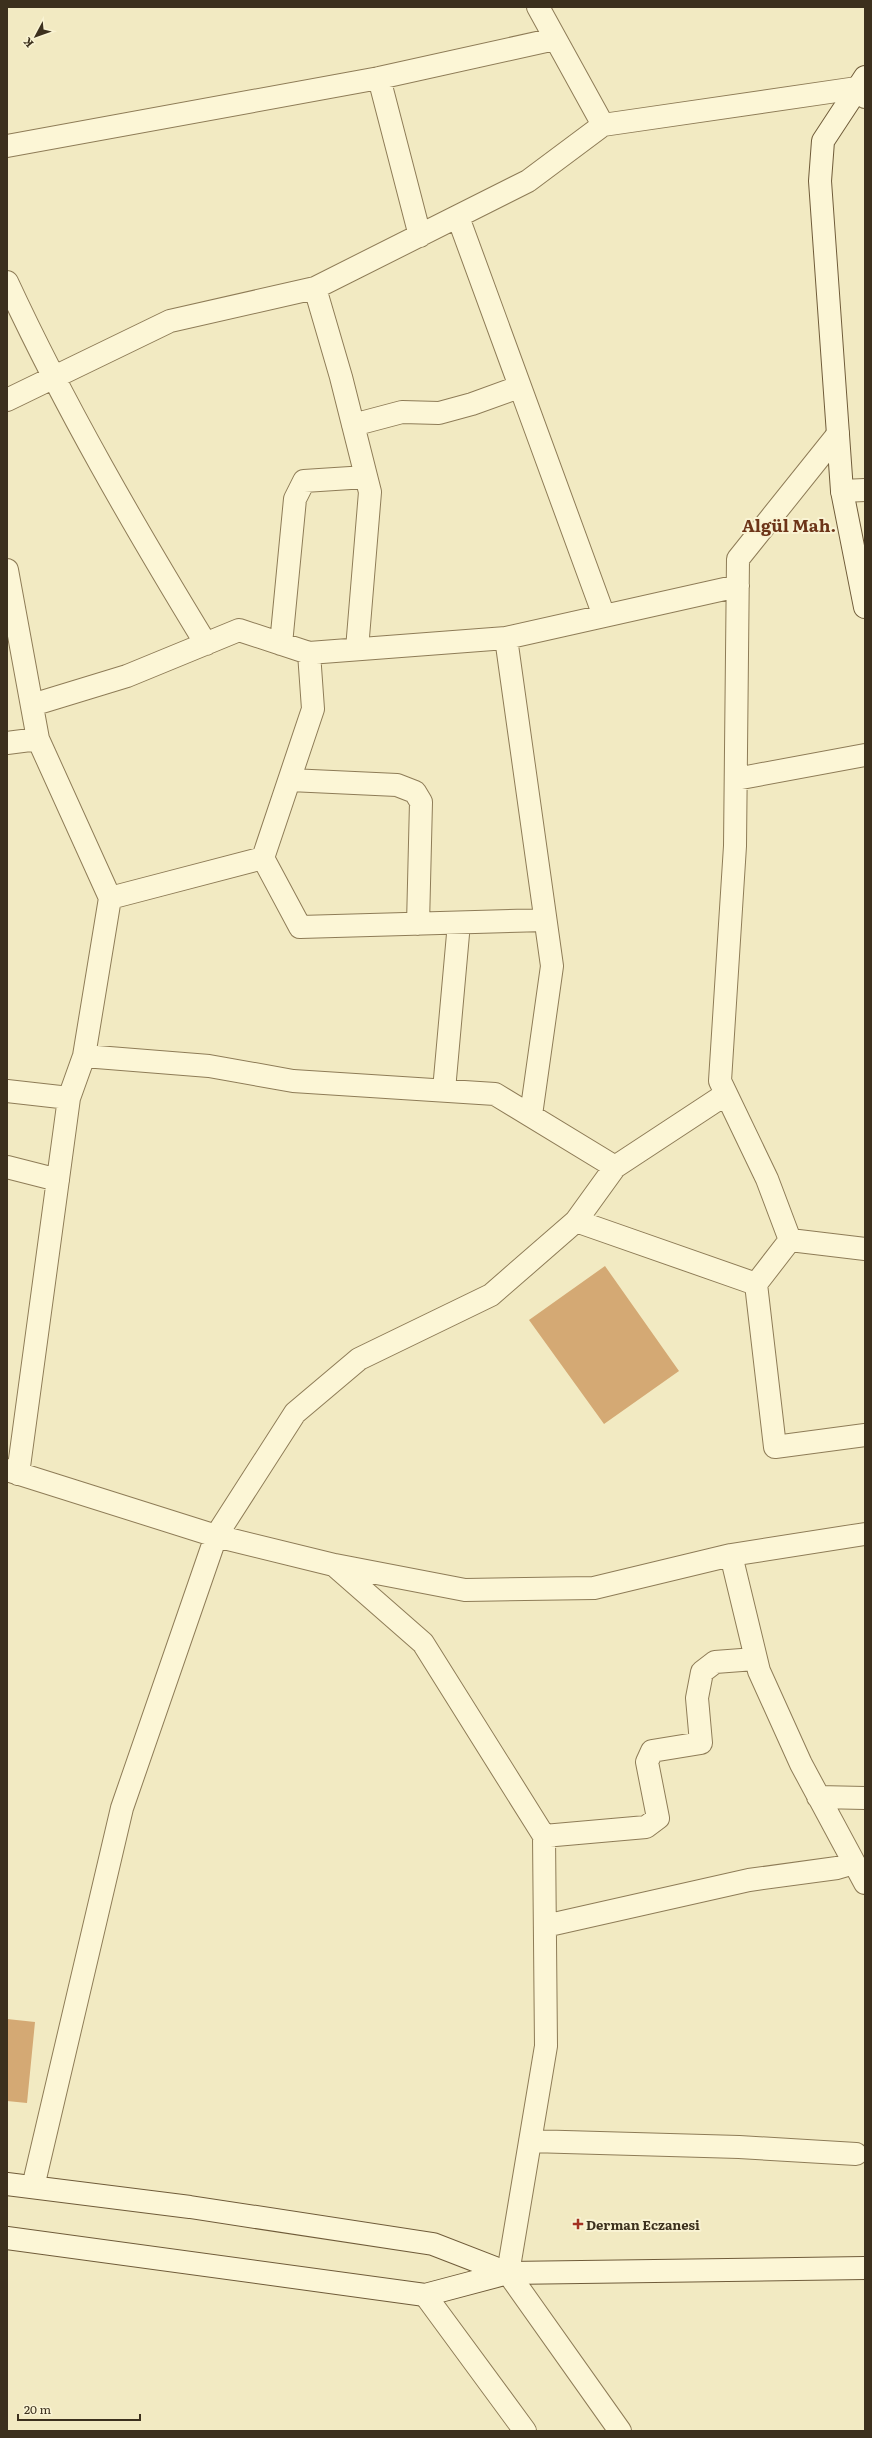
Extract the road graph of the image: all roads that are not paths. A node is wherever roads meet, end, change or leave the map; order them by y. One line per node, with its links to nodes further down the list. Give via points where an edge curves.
1 (538, 7): 2 (street)
2 (555, 39): 3 (street); 5 (street)
3 (379, 78): 6 (street); 8 (street)
4 (862, 88): 5 (street); 15 (street, via 823,141 820,181)
5 (603, 125): 7 (street, via 528,181)
6 (7, 146)
7 (458, 217): 8 (street); 12 (street)
8 (420, 236): 10 (street)
9 (7, 282): 11 (street, via 34,340)
10 (315, 288): 11 (street, via 170,321); 14 (street)
11 (56, 378): 13 (street); 24 (street, via 135,528)
12 (519, 387): 14 (street, via 439,413 402,412); 22 (street)
13 (7, 400)
14 (353, 425): 16 (street)
15 (838, 434): 18 (street); 20 (street, via 738,559)
16 (366, 477): 25 (street, via 304,481 295,499); 26 (street, via 370,492)
17 (865, 490): 18 (street)
18 (842, 491): 21 (street)
19 (7, 570): 28 (street)
20 (738, 586): 22 (street); 32 (street)
21 (865, 607)
22 (604, 616): 23 (street)
23 (506, 638): 26 (street); 36 (street)
24 (206, 644): 25 (street, via 239,630); 28 (street, via 127,676)
25 (281, 644): 27 (street)
26 (357, 649): 27 (street)
27 (309, 653): 33 (street, via 313,709)
28 (32, 705): 29 (street)
29 (38, 739): 30 (street); 35 (street)
30 (7, 743)
31 (865, 755): 32 (street)
32 (736, 779): 42 (street, via 735,846 720,1081)
33 (290, 780): 34 (street); 38 (street, via 397,785 415,792 421,802)
34 (263, 858): 35 (street); 38 (street, via 300,927)
35 (110, 898): 39 (street)
36 (545, 920): 37 (street); 44 (street, via 552,966)
37 (459, 923): 38 (street); 40 (street)
38 (418, 924)
39 (84, 1056): 40 (street, via 209,1066 293,1081); 43 (street)
40 (444, 1090): 44 (street, via 495,1094)
41 (7, 1091): 43 (street)
42 (726, 1094): 46 (street); 49 (street, via 766,1179)
43 (69, 1098): 47 (street)
44 (531, 1115): 46 (street)
45 (7, 1167): 47 (street)
46 (615, 1167): 48 (street)
47 (58, 1180): 53 (street)
48 (576, 1221): 51 (street); 55 (street, via 491,1295 359,1359 295,1412)
49 (790, 1240): 50 (street); 51 (street)
50 (865, 1249)
51 (756, 1284): 52 (street, via 775,1447)
52 (865, 1434)
53 (13, 1472): 55 (street)
54 (865, 1534): 56 (street)
55 (216, 1536): 57 (street); 68 (street, via 122,1808)
56 (731, 1555): 57 (street, via 594,1588 465,1590); 58 (street)
57 (334, 1565): 61 (street, via 423,1643)
58 (755, 1658): 59 (street, via 758,1671); 61 (street, via 715,1662 702,1672 697,1698 701,1743 652,1751 647,1762 658,1818 646,1827)
59 (818, 1797): 60 (street); 62 (street)
60 (865, 1798)
61 (544, 1836): 64 (street)
62 (854, 1863): 63 (street); 64 (street, via 837,1868 749,1880)
63 (865, 1883)
64 (545, 1926): 65 (street, via 546,2046)
65 (530, 2141): 66 (street, via 739,2147); 71 (street)
66 (856, 2154)
67 (7, 2184): 68 (street)
68 (33, 2187): 71 (street, via 190,2207 433,2244)
69 (7, 2238): 72 (street)
70 (865, 2268): 71 (street)
71 (508, 2273): 72 (street); 74 (street)
72 (425, 2295): 73 (street)
73 (524, 2431)
74 (620, 2431)

